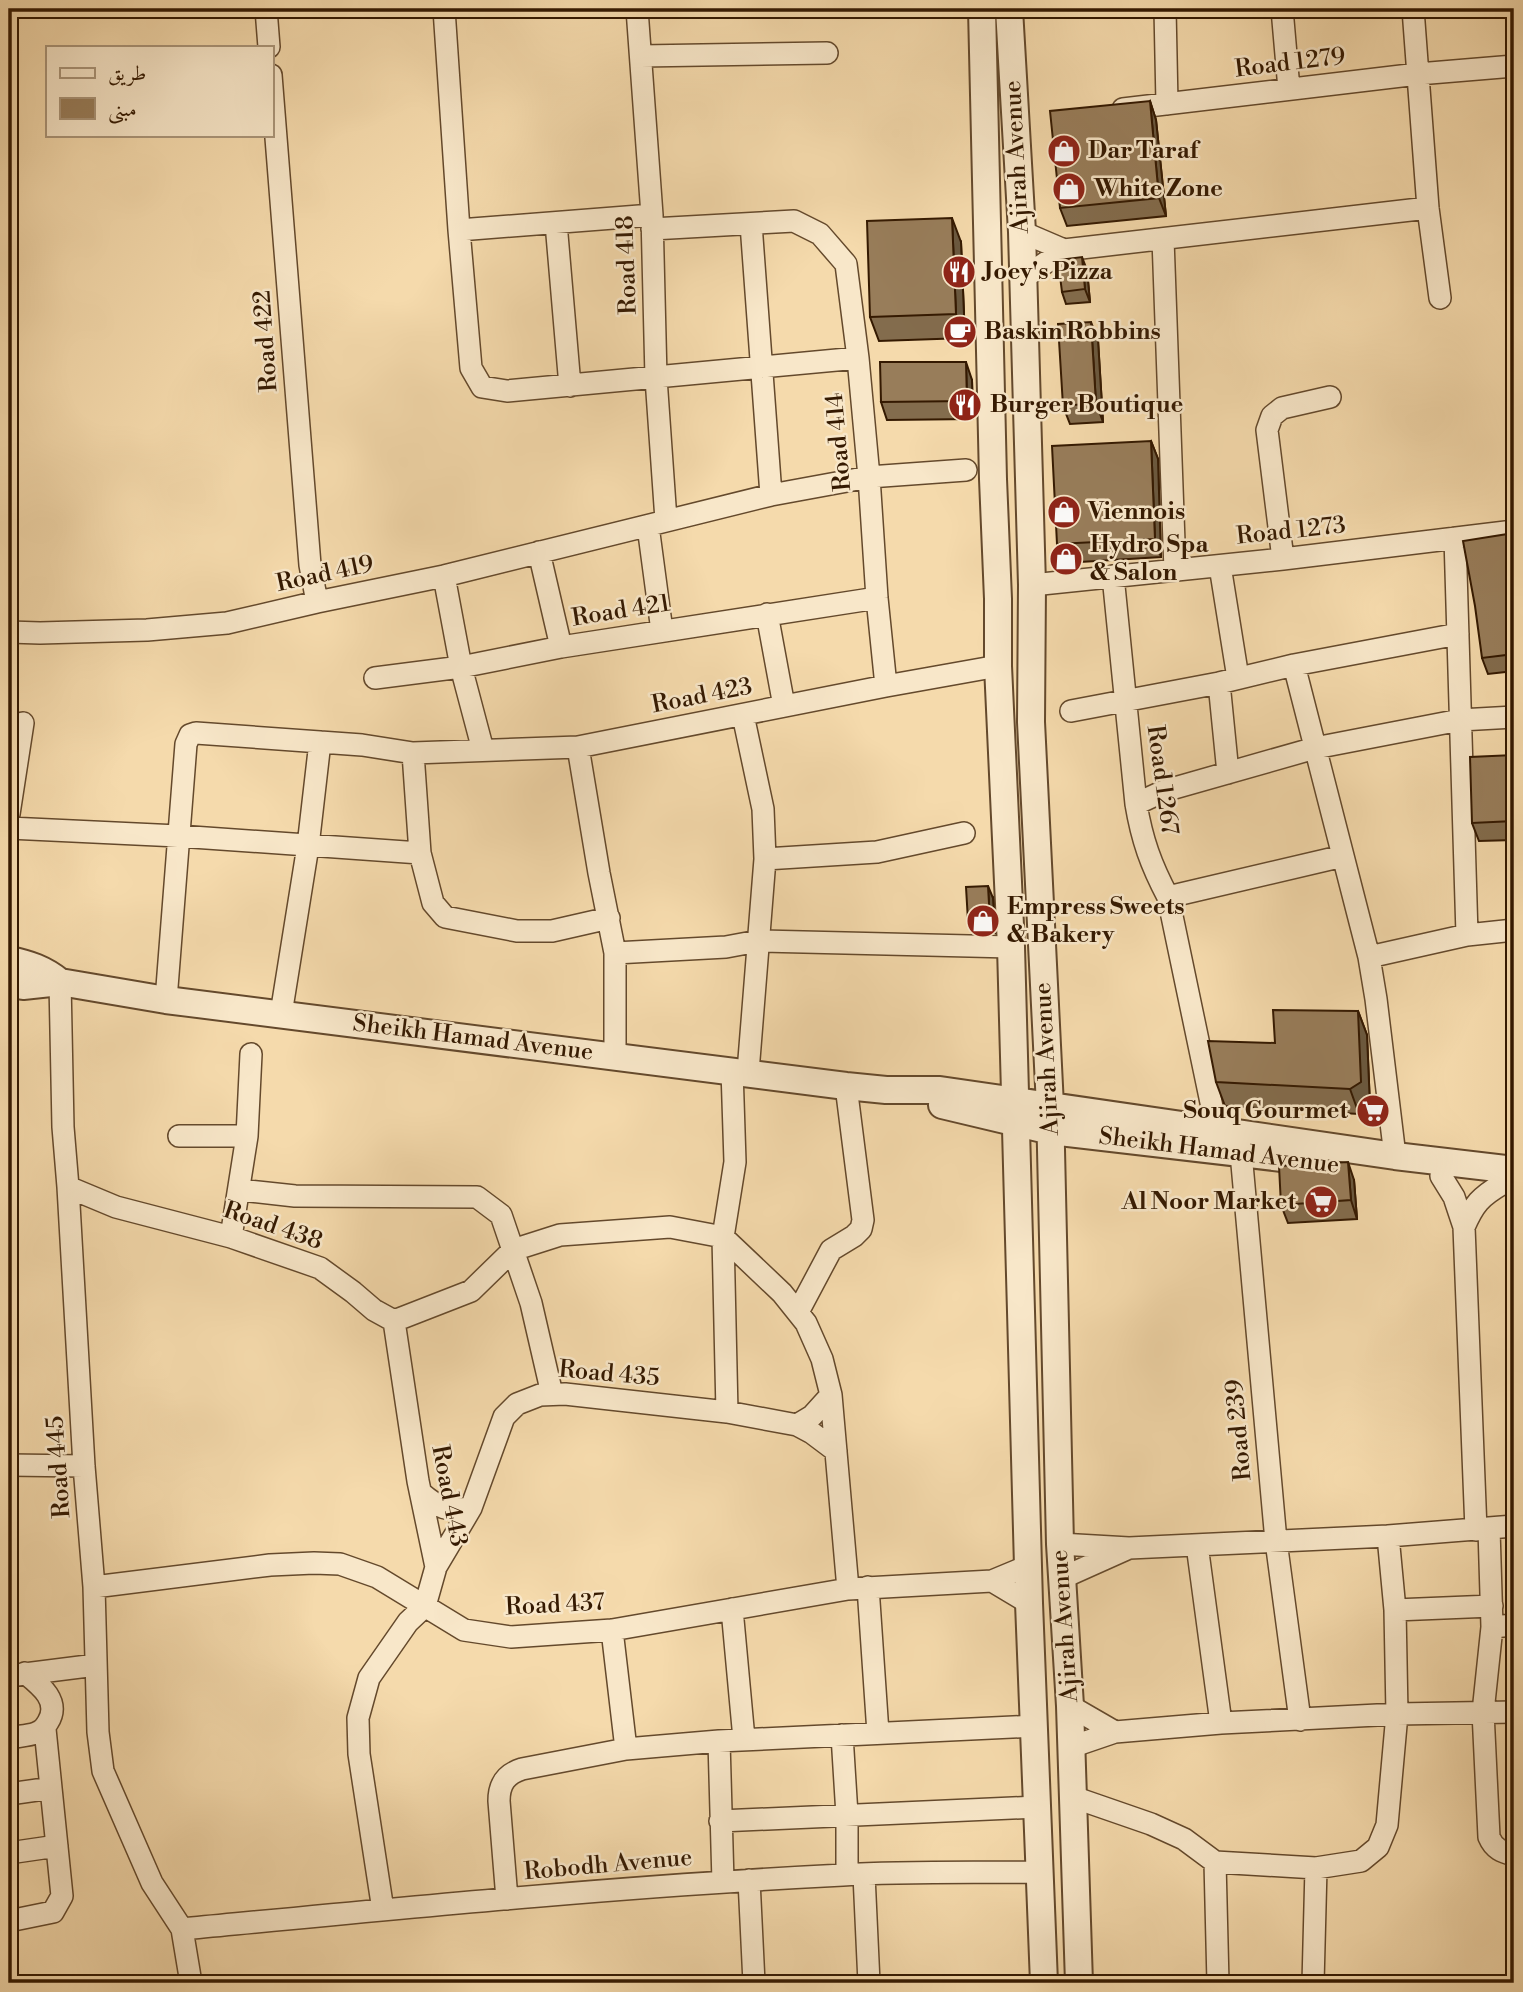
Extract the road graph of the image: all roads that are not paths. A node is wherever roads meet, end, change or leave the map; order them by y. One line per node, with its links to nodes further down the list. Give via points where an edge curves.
1 (266, 9): 9 (street)
2 (444, 9): 22 (street)
3 (637, 9): 11 (street, Road 418)
4 (982, 9): 34 (street, Ajirah Avenue)
5 (1009, 9): 23 (street, Ajirah Avenue)
6 (1165, 9): 16 (street)
7 (1282, 9): 14 (street)
8 (1413, 9): 13 (street)
9 (269, 46)
10 (827, 52): 11 (street)
11 (641, 56): 19 (street, Road 418)
12 (1514, 66): 13 (street, Road 1279)
13 (1418, 74): 14 (street, Road 1279); 18 (street)
14 (1289, 89): 16 (street, Road 1279)
15 (273, 100): 49 (street, Road 422, via 310,565)
16 (1167, 104): 17 (street, Road 1279)
17 (1100, 111)
18 (1428, 208): 24 (street); 27 (street)
19 (652, 222): 20 (street); 21 (street); 30 (street, Road 418)
20 (556, 223): 22 (street); 31 (street)
21 (751, 223): 28 (street, Road 414, via 794,221 821,234 846,264); 29 (street)
22 (459, 230): 31 (street, via 471,368 482,387 507,391)
23 (1022, 232): 25 (street); 26 (street, Ajirah Avenue)
24 (1163, 239): 25 (street); 44 (street)
25 (1064, 250): 26 (street)
26 (1022, 279): 47 (street, Ajirah Avenue)
27 (1440, 298)
28 (859, 358): 29 (street); 35 (street, Road 414)
29 (761, 367): 30 (street); 36 (street)
30 (656, 378): 31 (street); 38 (street, Road 418)
31 (570, 386)
32 (1330, 397): 42 (street, via 1282,408 1272,416 1268,430)
33 (967, 470): 34 (street, Road 419); 35 (street, Road 419); 37 (street)
34 (993, 470): 37 (street, Ajirah Avenue)
35 (869, 477): 36 (street, Road 419); 48 (street, Road 414)
36 (771, 495): 38 (street, Road 419)
37 (994, 501): 56 (street, Ajirah Avenue)
38 (657, 523): 41 (street, Road 419); 51 (street)
39 (1514, 531): 40 (street, Road 1273)
40 (1455, 538): 42 (street, Road 1273); 53 (street)
41 (539, 552): 45 (street, Road 419); 54 (street)
42 (1283, 559): 43 (street, Road 1273)
43 (1220, 566): 44 (street, Road 1273); 59 (street)
44 (1175, 570): 46 (street, Road 1273)
45 (444, 576): 49 (street, Road 419); 57 (street)
46 (1113, 576): 47 (street, Road 1273); 61 (street, Road 1267)
47 (1032, 584): 101 (street, Ajirah Avenue, via 1031,722)
48 (877, 598): 50 (street, Road 421); 60 (street, Road 414)
49 (317, 602): 52 (street, Road 419, via 227,623 146,630)
50 (767, 614): 51 (street, Road 421); 62 (street)
51 (662, 631): 54 (street, Road 421)
52 (9, 632)
53 (1458, 634): 55 (street); 66 (street)
54 (561, 648): 57 (street, Road 421)
55 (1294, 665): 59 (street); 70 (street)
56 (998, 666): 60 (street, Road 423); 88 (street, Ajirah Avenue)
57 (461, 667): 58 (street, Road 421); 71 (street)
58 (375, 678)
59 (1228, 680): 61 (street); 73 (street)
60 (886, 686): 62 (street, Road 423)
61 (1125, 702): 63 (street); 74 (street, Road 1267)
62 (784, 706): 64 (street, Road 423)
63 (1071, 711)
64 (743, 715): 69 (street, Road 423); 82 (street, via 763,809)
65 (1514, 717): 66 (street)
66 (1460, 720): 70 (street); 86 (street)
67 (23, 723): 75 (street)
68 (320, 742): 72 (street, Road 423); 78 (street, Road 423, via 190,735); 79 (street)
69 (578, 747): 71 (street, Road 423); 84 (street)
70 (1315, 748): 73 (street); 81 (street)
71 (483, 750): 72 (street, Road 423)
72 (413, 752): 80 (street)
73 (1228, 773): 74 (street)
74 (1136, 804): 83 (street, Road 1267, via 1153,869)
75 (9, 814)
76 (9, 828): 78 (street)
77 (964, 833): 82 (street, via 877,852)
78 (178, 836): 79 (street); 94 (street)
79 (308, 846): 80 (street); 95 (street)
80 (420, 853): 84 (street, via 433,903 445,917 517,931 552,931)
81 (1343, 856): 83 (street); 90 (street)
82 (765, 859): 87 (street)
83 (1168, 897): 104 (street, Road 1267)
84 (609, 918): 89 (street)
85 (1514, 930): 86 (street)
86 (1467, 935): 90 (street)
87 (758, 942): 88 (street); 89 (street); 98 (street)
88 (1011, 947): 100 (street, Ajirah Avenue)
89 (615, 953): 97 (street)
90 (1369, 957): 105 (street)
91 (9, 960): 92 (street, Sheikh Hamad Avenue, via 30,964)
92 (60, 982): 93 (street, Sheikh Hamad Avenue); 94 (street, Sheikh Hamad Avenue); 108 (street, Road 445)
93 (9, 984)
94 (166, 1000): 95 (street, Sheikh Hamad Avenue)
95 (281, 1014): 97 (street, Sheikh Hamad Avenue)
96 (251, 1054): 103 (street)
97 (615, 1055): 98 (street, Sheikh Hamad Avenue)
98 (740, 1071): 99 (street, Sheikh Hamad Avenue); 112 (street, via 735,1162)
99 (846, 1086): 100 (street, Sheikh Hamad Avenue, via 940,1090); 114 (street, via 863,1220 854,1237 831,1250)
100 (1016, 1112): 101 (street, Sheikh Hamad Avenue); 132 (street, Ajirah Avenue)
101 (1051, 1119): 104 (street, Sheikh Hamad Avenue); 129 (street, Ajirah Avenue)
102 (179, 1136): 103 (street)
103 (247, 1136): 109 (street)
104 (1229, 1142): 105 (street, Sheikh Hamad Avenue); 106 (street, Sheikh Hamad Avenue); 128 (street, Road 239)
105 (1395, 1156): 107 (street, Sheikh Hamad Avenue)
106 (1441, 1176): 107 (street, Sheikh Hamad Avenue); 110 (street)
107 (1510, 1180): 110 (street, via 1478,1200)
108 (68, 1187): 111 (street, Road 438, via 116,1207); 122 (street, Road 445)
109 (240, 1190): 111 (street); 113 (street, via 295,1196 477,1197 501,1215)
110 (1464, 1227): 126 (street)
111 (231, 1237): 115 (street, Road 438, via 320,1268)
112 (723, 1237): 113 (street, via 670,1227 560,1235); 114 (street); 118 (street)
113 (513, 1250): 115 (street, via 471,1291); 116 (street, via 531,1303)
114 (798, 1312): 117 (street, via 822,1359)
115 (394, 1321): 123 (street, Road 443)
116 (552, 1394): 118 (street, Road 435); 124 (street, Road 435, via 517,1404 504,1417)
117 (831, 1395): 119 (street); 120 (street)
118 (727, 1412): 119 (street, Road 435)
119 (797, 1425): 120 (street, Road 435)
120 (836, 1451): 137 (street)
121 (9, 1465): 122 (street)
122 (84, 1466): 136 (street, Road 445)
123 (421, 1493): 124 (street, via 437,1506); 133 (street, Road 443)
124 (471, 1508): 133 (street, Road 435)
125 (1514, 1526): 126 (street)
126 (1483, 1529): 127 (street); 142 (street)
127 (1388, 1536): 128 (street); 141 (street)
128 (1276, 1541): 130 (street); 151 (street, Road 239)
129 (1060, 1544): 131 (street); 134 (street, Ajirah Avenue)
130 (1198, 1545): 131 (street); 152 (street)
131 (1129, 1548): 134 (street)
132 (1028, 1566): 135 (street, Road 437); 138 (street, Ajirah Avenue)
133 (436, 1567): 139 (street, Road 443)
134 (1062, 1578): 147 (street, Ajirah Avenue)
135 (992, 1581): 137 (street, Road 437); 138 (street)
136 (94, 1587): 139 (street, Road 437, via 270,1565 340,1564 377,1577); 145 (street, Road 445)
137 (858, 1588): 140 (street, Road 437); 156 (street)
138 (1029, 1603): 153 (street, Ajirah Avenue)
139 (425, 1606): 144 (street, Road 437, via 464,1630 511,1637); 179 (street, Road 443, via 408,1622 369,1678 358,1718 359,1754)
140 (732, 1609): 144 (street, Road 437); 159 (street)
141 (1395, 1610): 142 (street); 150 (street)
142 (1492, 1616): 143 (street); 148 (street)
143 (1514, 1625)
144 (612, 1630): 162 (street)
145 (96, 1665): 146 (street); 181 (street, Road 445, via 103,1771 152,1882)
146 (17, 1674): 154 (street, via 43,1687 53,1709)
147 (1070, 1706): 155 (street); 161 (street, Ajirah Avenue)
148 (1483, 1712): 149 (street); 150 (street); 171 (street, via 1489,1837 1502,1852)
149 (1514, 1712)
150 (1397, 1714): 151 (street); 173 (street, via 1387,1825 1378,1847 1361,1861)
151 (1300, 1720): 152 (street)
152 (1221, 1723): 155 (street)
153 (1035, 1726): 156 (street); 166 (street, Ajirah Avenue)
154 (45, 1729): 158 (street); 163 (street)
155 (1115, 1732): 161 (street)
156 (878, 1734): 157 (street)
157 (842, 1735): 159 (street); 167 (street)
158 (9, 1738)
159 (744, 1740): 160 (street)
160 (719, 1741): 162 (street); 168 (street)
161 (1071, 1747): 165 (street, Ajirah Avenue)
162 (626, 1749): 178 (street, via 522,1769 504,1779 499,1801)
163 (51, 1787): 164 (street); 169 (street)
164 (9, 1794)
165 (1073, 1797): 172 (street, via 1184,1839); 186 (street, Ajirah Avenue)
166 (1037, 1807): 167 (street); 174 (street, Ajirah Avenue)
167 (847, 1815): 168 (street); 175 (street)
168 (720, 1821): 177 (street)
169 (57, 1846): 170 (street); 180 (street, via 62,1896 53,1912)
170 (9, 1853)
171 (1514, 1854)
172 (1215, 1862): 173 (street); 187 (street)
173 (1316, 1868): 188 (street)
174 (1040, 1872): 175 (street, Robodh Avenue); 182 (street, Ajirah Avenue)
175 (855, 1875): 176 (street, Robodh Avenue); 185 (street)
176 (749, 1880): 177 (street, Robodh Avenue); 184 (street)
177 (723, 1882): 178 (street, Robodh Avenue)
178 (507, 1899): 179 (street, Robodh Avenue)
179 (383, 1910): 181 (street, Robodh Avenue)
180 (9, 1921)
181 (181, 1929): 183 (street)
182 (1043, 1982)
183 (191, 1983)
184 (754, 1983)
185 (869, 1983)
186 (1079, 1983)
187 (1218, 1983)
188 (1313, 1983)

